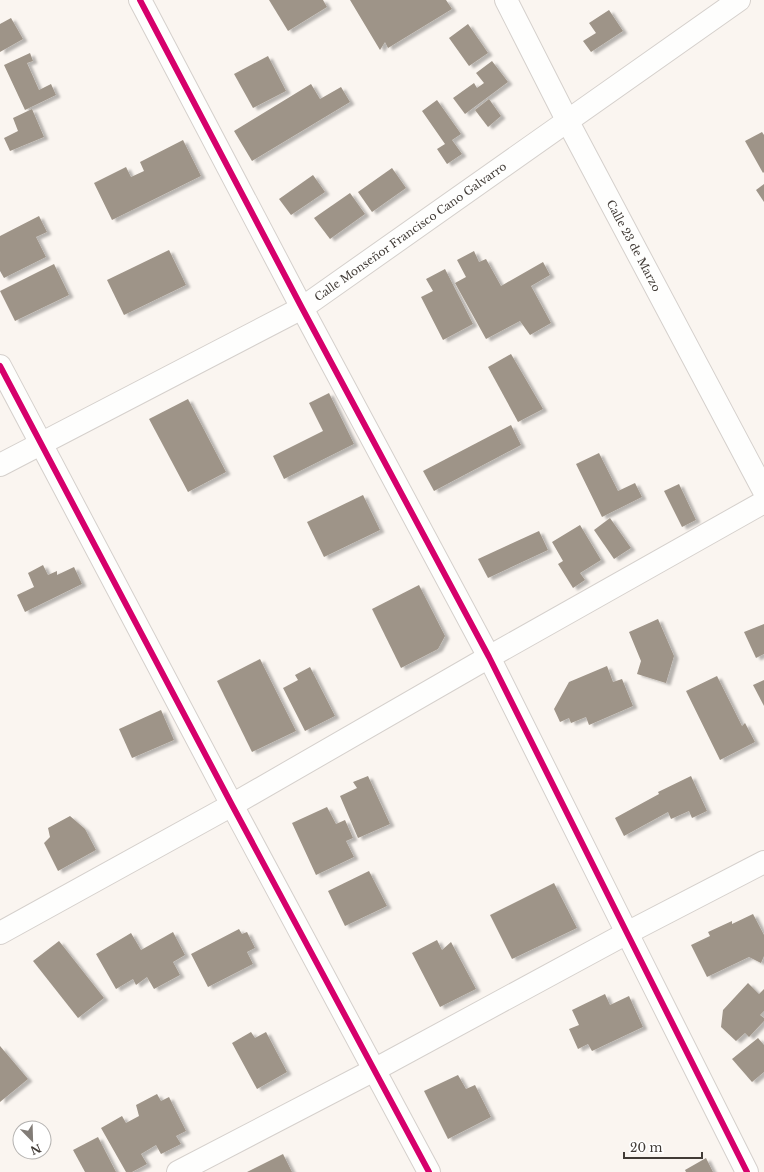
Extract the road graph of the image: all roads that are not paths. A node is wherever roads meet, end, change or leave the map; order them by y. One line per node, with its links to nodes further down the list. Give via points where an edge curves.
1 (140, 0): 5 (street)
2 (506, 0): 4 (street, Calle 23 de Marzo)
3 (739, 0): 4 (street, Calle Monseñor Francisco Cano Galvarro)
4 (568, 122): 5 (street, Calle Monseñor Francisco Cano Galvarro); 9 (street, Calle 23 de Marzo)
5 (302, 308): 7 (street, Calle Monseñor Francisco Cano Galvarro); 11 (street)
6 (0, 366): 7 (street)
7 (41, 444): 8 (street, Calle Monseñor Francisco Cano Galvarro); 12 (street)
8 (0, 465)
9 (764, 491)
10 (764, 502): 11 (street)
11 (489, 657): 12 (street); 15 (street)
12 (232, 805): 14 (street); 16 (street)
13 (764, 862): 15 (street)
14 (0, 933)
15 (626, 933): 16 (street); 19 (street)
16 (374, 1070): 17 (street); 18 (street)
17 (178, 1172)
18 (429, 1172)
19 (747, 1172)

